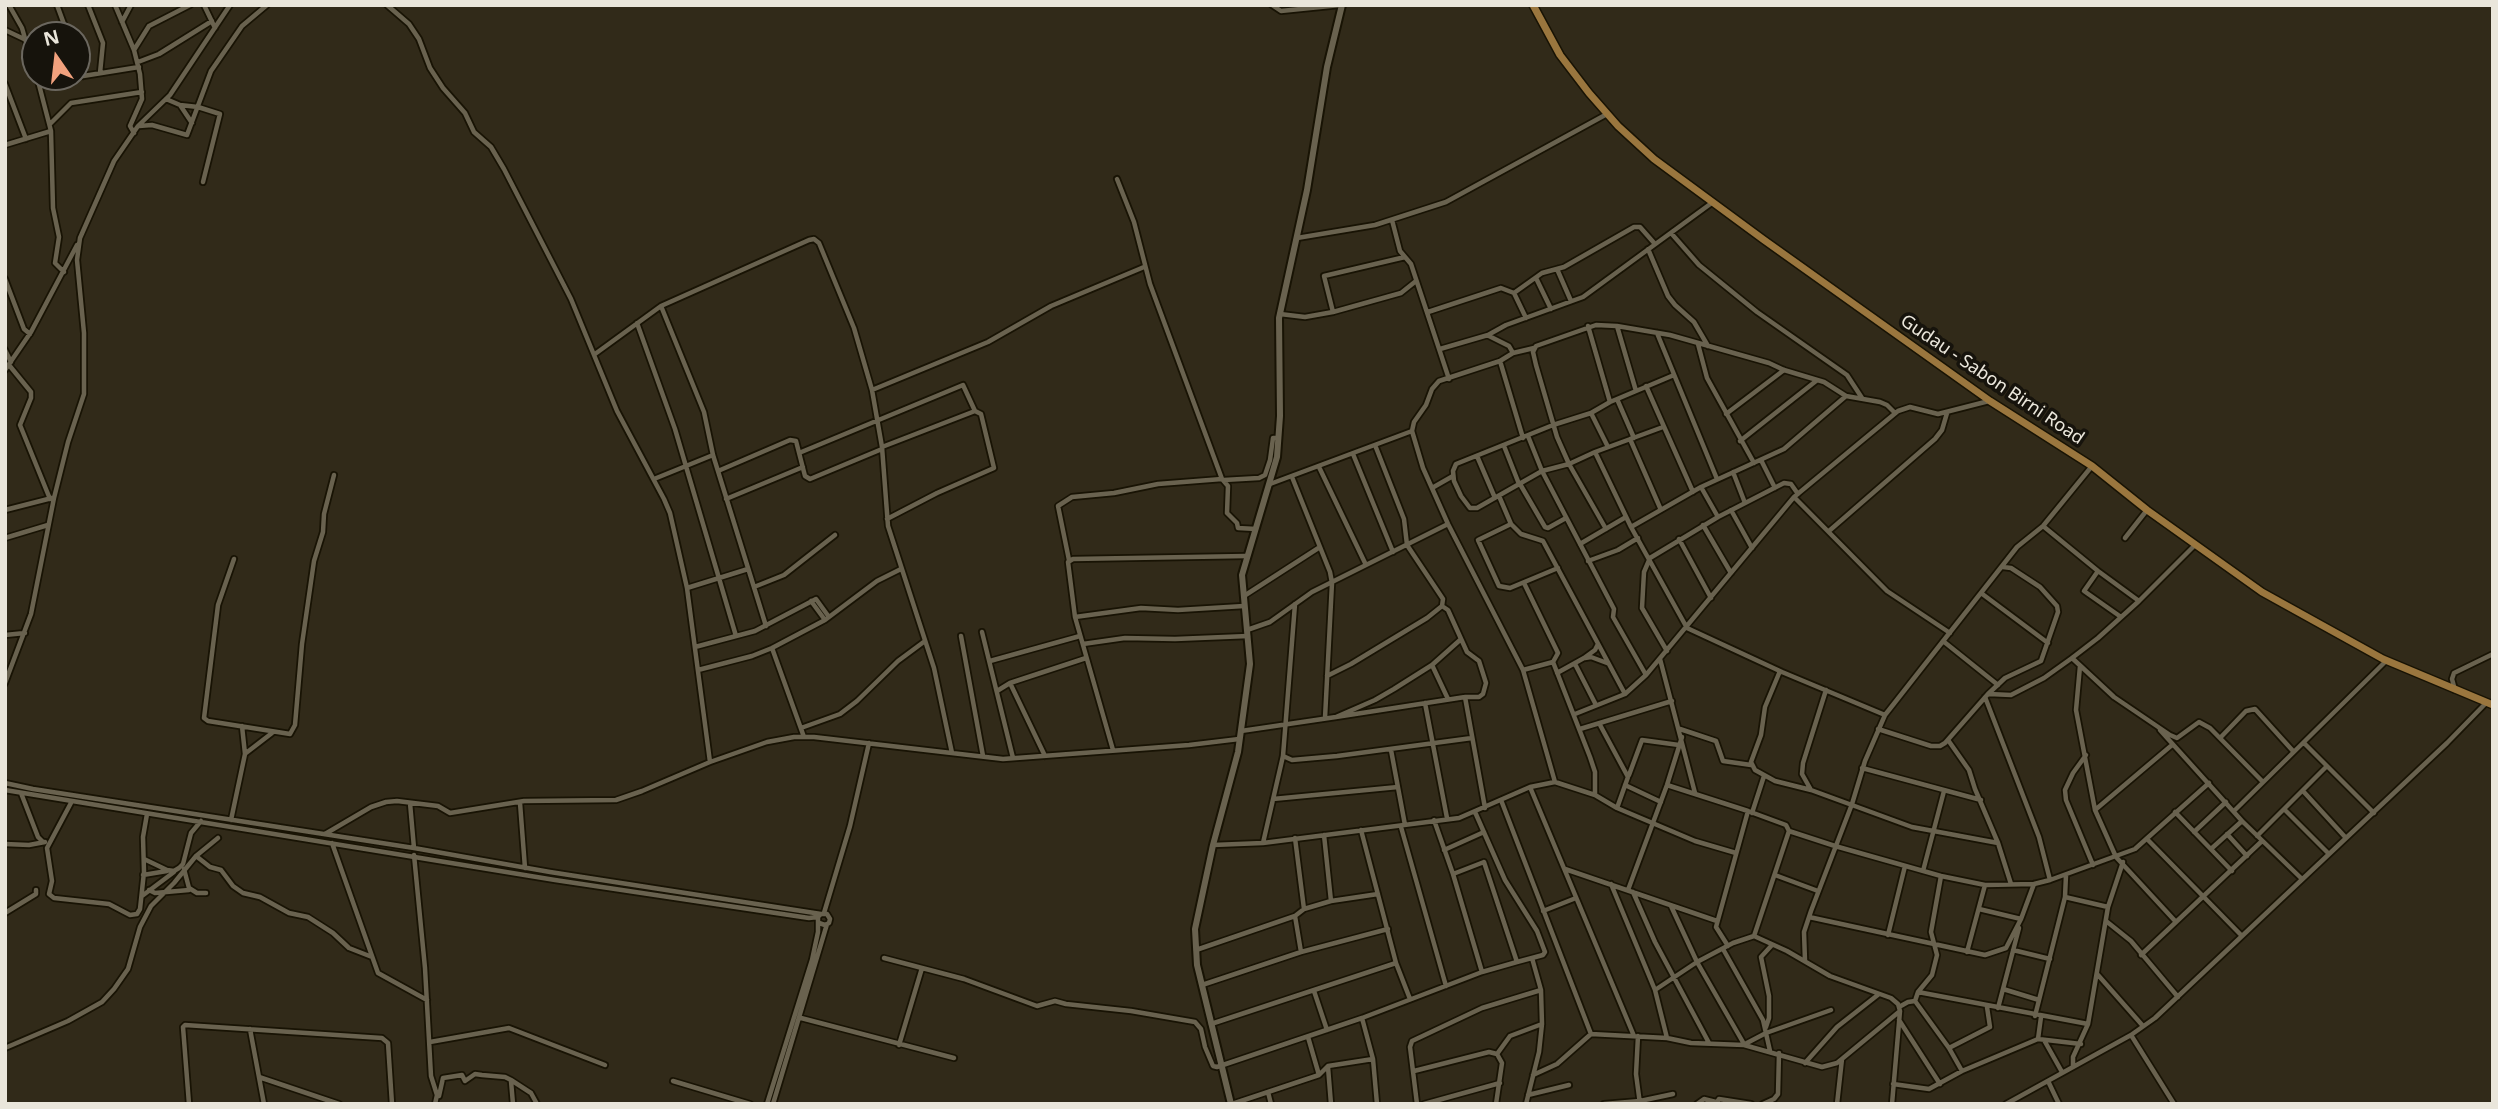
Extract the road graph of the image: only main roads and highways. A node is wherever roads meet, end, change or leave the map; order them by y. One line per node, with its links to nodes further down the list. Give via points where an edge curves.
1 (1534, 5): 2 (main road, Gudau - Sabon Birni Road, via 1560,55 1608,114 1654,159 1990,401 2092,467 2286,606 2387,660)
2 (2490, 704)

